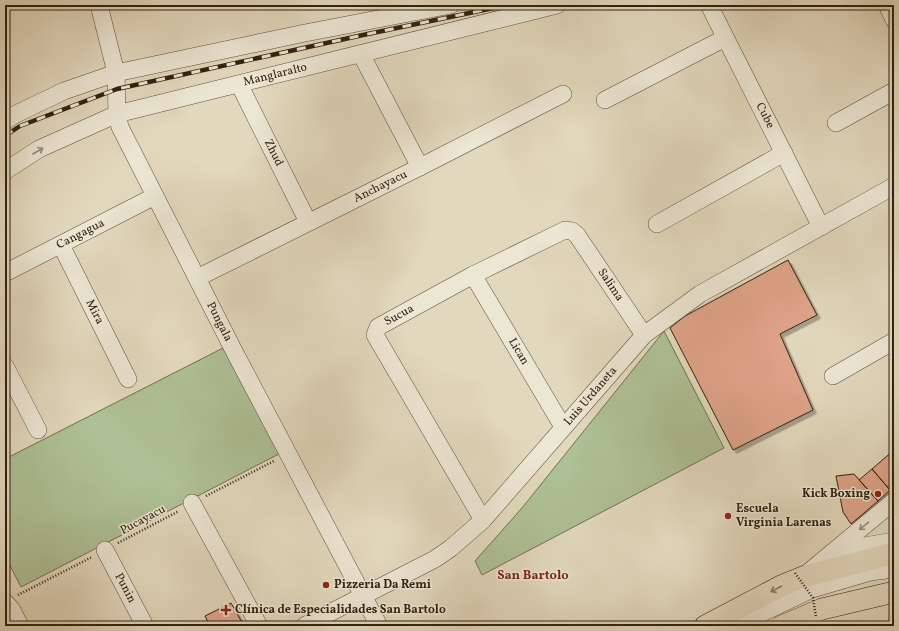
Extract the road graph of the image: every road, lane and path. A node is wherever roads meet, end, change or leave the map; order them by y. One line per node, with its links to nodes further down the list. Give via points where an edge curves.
1 (99, 5): 9 (street, Pungala)
2 (451, 5): 9 (street)
3 (557, 5): 8 (street, Manglaralto)
4 (709, 5): 7 (street, Cube)
5 (886, 5): 6 (street)
6 (894, 20)
7 (725, 38): 13 (street); 17 (street, Cube)
8 (361, 54): 10 (street, Manglaralto); 18 (street)
9 (116, 73): 14 (street, Pungala); 15 (street, via 64,91)
10 (239, 84): 14 (street, Manglaralto); 22 (street, Zhud)
11 (894, 91): 16 (street)
12 (563, 94): 18 (street, Anchayacu)
13 (605, 100)
14 (117, 114): 19 (street, Manglaralto, one-way to 14, via 39,149); 21 (street, Pungala, via 120,127)
15 (5, 122)
16 (836, 123)
17 (784, 153): 23 (street); 24 (street, Cube)
18 (420, 167): 22 (street, Anchayacu)
19 (5, 171)
20 (894, 186): 24 (street, Luis Urdaneta)
21 (156, 196): 26 (street, Cangagua); 29 (street, Pungala)
22 (308, 222): 29 (street, Anchayacu)
23 (657, 224)
24 (821, 227): 30 (street, Luis Urdaneta, via 700,294)
25 (577, 235): 28 (street, Sucua, via 565,230); 30 (street, Salima)
26 (61, 244): 27 (street, Cangagua); 34 (street, Mira)
27 (5, 273)
28 (473, 275): 35 (street, Lican); 40 (street, Sucua, via 380,325 375,335)
29 (197, 278): 37 (street, Pungala)
30 (644, 336): 35 (street, Luis Urdaneta)
31 (894, 341): 33 (street)
32 (5, 366): 36 (street)
33 (833, 376)
34 (128, 379)
35 (563, 427): 40 (street, Luis Urdaneta)
36 (38, 430)
37 (289, 454): 39 (path, Pucayacu); 49 (street, Pungala)
38 (894, 501): 43 (street, one-way to 43)
39 (192, 504): 42 (path, Pucayacu); 54 (street)
40 (482, 520): 49 (street, Luis Urdaneta, via 435,559)
41 (894, 541): 43 (street)
42 (106, 550): 50 (path, Pucayacu); 53 (street, Punin)
43 (834, 551): 46 (street)
44 (894, 553): 46 (main road)
45 (894, 569): 58 (street, via 870,572 812,589)
46 (799, 575): 51 (path, bridge, via 812,598); 57 (main road, one-way to 57)
47 (894, 580): 59 (street, via 808,602)
48 (894, 592): 60 (main road, via 822,609)
49 (364, 596): 55 (street, Luis Urdaneta); 56 (street, Pungala)
50 (5, 602): 52 (street)
51 (816, 617)
52 (20, 626)
53 (145, 626)
54 (259, 626)
55 (304, 626)
56 (380, 626)
57 (705, 626)
58 (735, 626)
59 (757, 626)
60 (782, 626)

